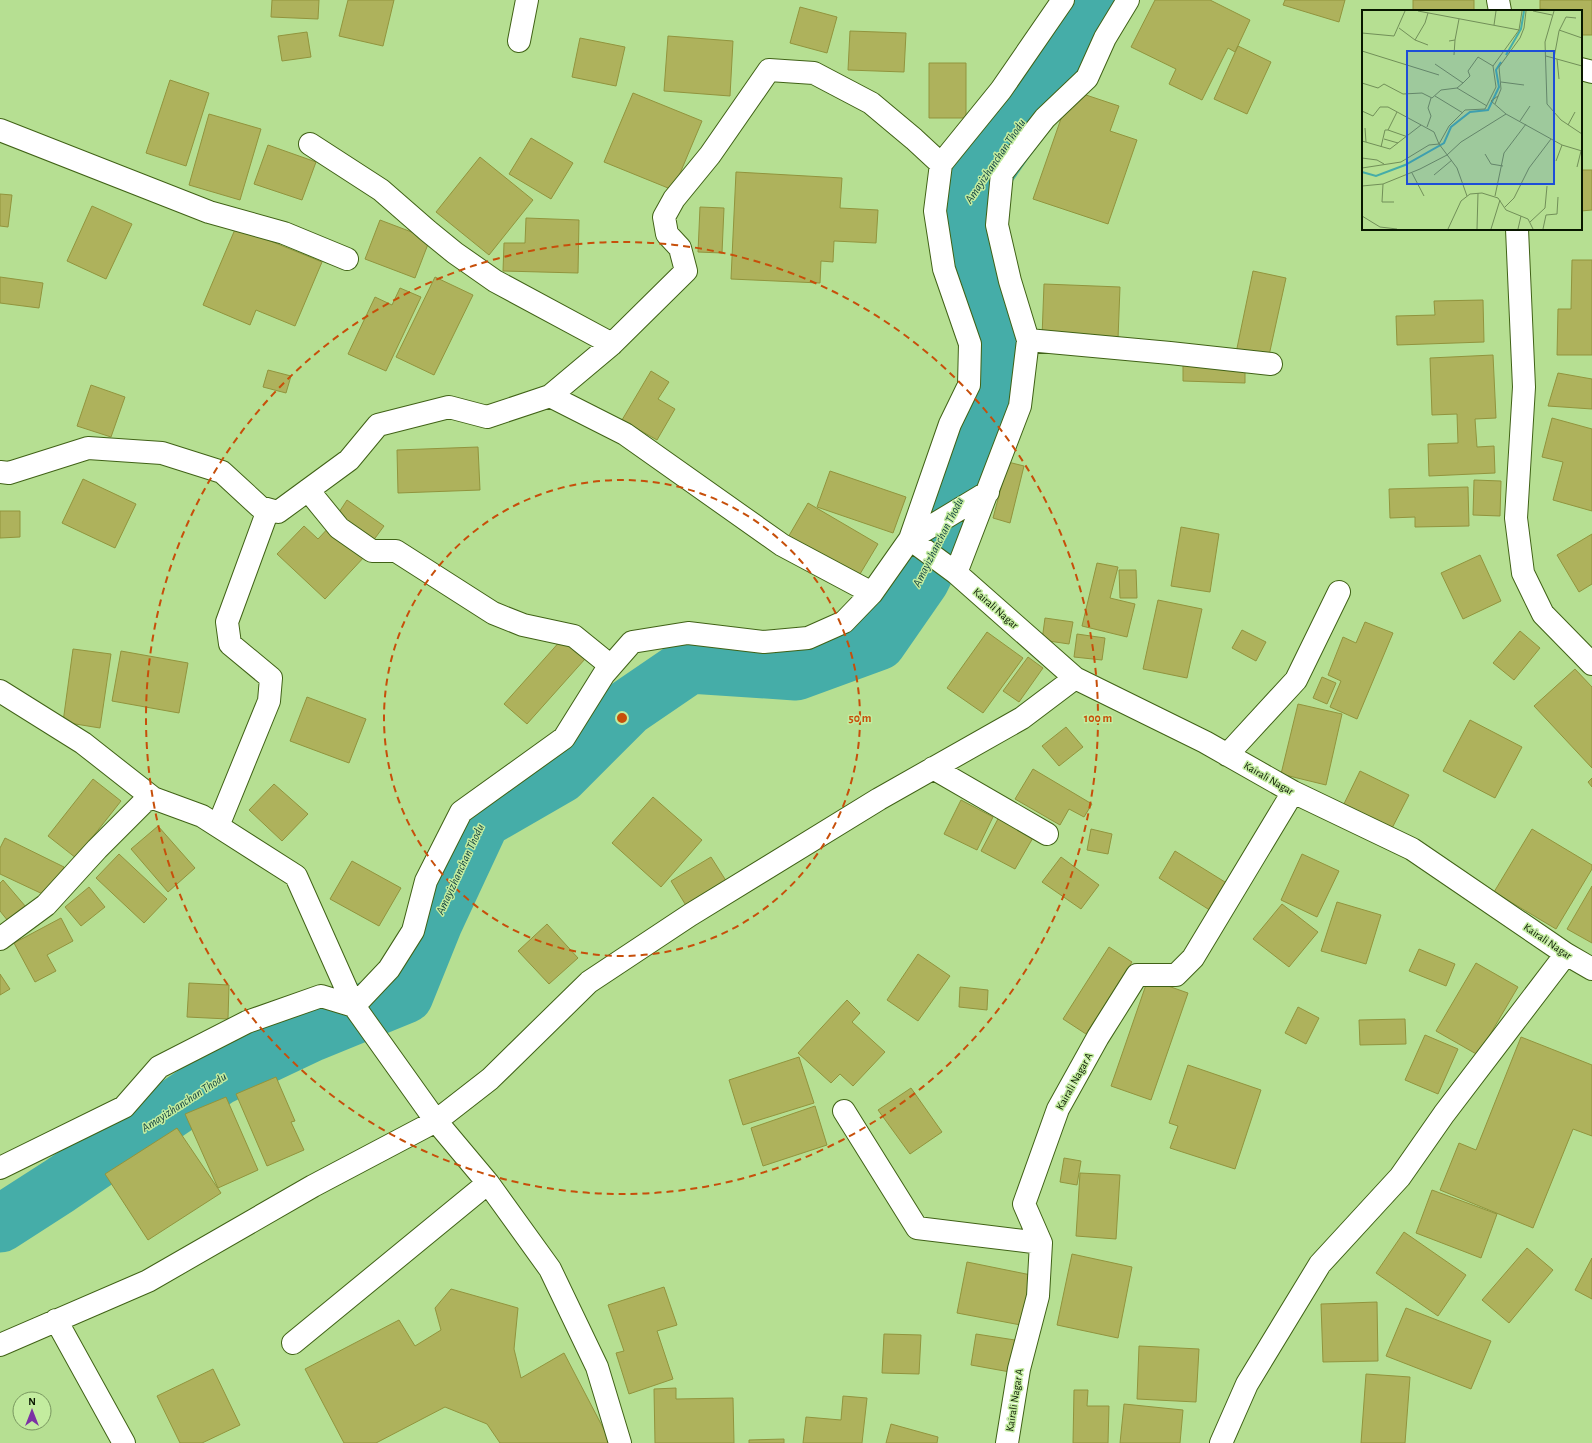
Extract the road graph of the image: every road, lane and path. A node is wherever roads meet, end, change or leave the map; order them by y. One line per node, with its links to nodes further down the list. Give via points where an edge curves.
1 (527, 0): 6 (street)
2 (1063, 0): 11 (street, via 1001,90)
3 (1128, 0): 14 (street, via 1105,38 1087,78 1045,118 1002,173 997,225 1010,281)
4 (1498, 0): 5 (street)
5 (1500, 10)
6 (519, 41)
7 (1582, 69): 8 (street)
8 (1592, 72)
9 (0, 130): 13 (street, via 209,212 284,233)
10 (310, 144): 15 (street, via 381,190 428,231 495,281)
11 (941, 164): 15 (street, via 871,103 814,73 770,70 710,155 674,199 664,217 667,234 680,248 686,271); 22 (street, via 935,211 944,269 970,344 969,385 950,424)
12 (1517, 230): 26 (street, via 1524,387 1516,518 1523,573 1543,614)
13 (347, 259)
14 (1028, 340): 16 (street); 20 (street, via 1020,406)
15 (612, 344): 17 (street)
16 (1271, 364)
17 (550, 396): 19 (street, via 487,417 449,407 378,425 349,460); 25 (street, via 625,434 782,545)
18 (0, 472): 21 (street, via 10,473 88,448 162,453 222,472 260,507)
19 (308, 490): 21 (street, via 278,512); 27 (street, via 339,528 372,551 396,551 492,613 524,625 574,636)
20 (988, 492): 22 (street); 23 (street)
21 (268, 510): 34 (street, via 227,622 230,644 271,678 269,701)
22 (910, 538): 23 (street, Kairali Nagar); 25 (street)
23 (956, 573): 28 (street, Kairali Nagar)
24 (1339, 592): 30 (street, via 1296,680)
25 (872, 593): 27 (street, via 844,622 808,638 764,642 688,633 632,642)
26 (1592, 664)
27 (611, 666): 39 (street, via 564,738 460,812 426,881 413,931 389,969)
28 (1075, 678): 30 (street, Kairali Nagar); 31 (street, via 1022,718)
29 (0, 691): 33 (street, via 83,743)
30 (1227, 754): 32 (street, Kairali Nagar)
31 (933, 768): 35 (street); 41 (street, via 690,915 589,982 490,1079)
32 (1293, 792): 37 (street, Kairali Nagar, via 1412,849); 44 (street, Kairali Nagar A, via 1193,958 1176,975 1137,975 1058,1109 1024,1204)
33 (153, 798): 34 (street, via 202,816); 36 (street, via 145,801 96,849 46,905)
34 (218, 826): 39 (street, via 296,876)
35 (1048, 834)
36 (5, 930)
37 (1566, 954): 38 (street, Kairali Nagar); 51 (street, via 1444,1114 1400,1177 1320,1264 1247,1384)
38 (1592, 969)
39 (354, 1006): 41 (street); 42 (street, via 320,996 247,1022 160,1067 124,1107)
40 (844, 1111): 44 (street, via 917,1228)
41 (436, 1121): 43 (street); 45 (street, via 313,1186 148,1281)
42 (0, 1168)
43 (488, 1183): 46 (street); 49 (street, via 550,1269 597,1367)
44 (1041, 1243): 50 (street, Kairali Nagar A, via 1038,1296 1019,1369)
45 (56, 1320): 47 (street); 48 (street)
46 (293, 1343)
47 (0, 1345)
48 (124, 1443)
49 (620, 1443)
50 (1007, 1443)
51 (1221, 1443)

